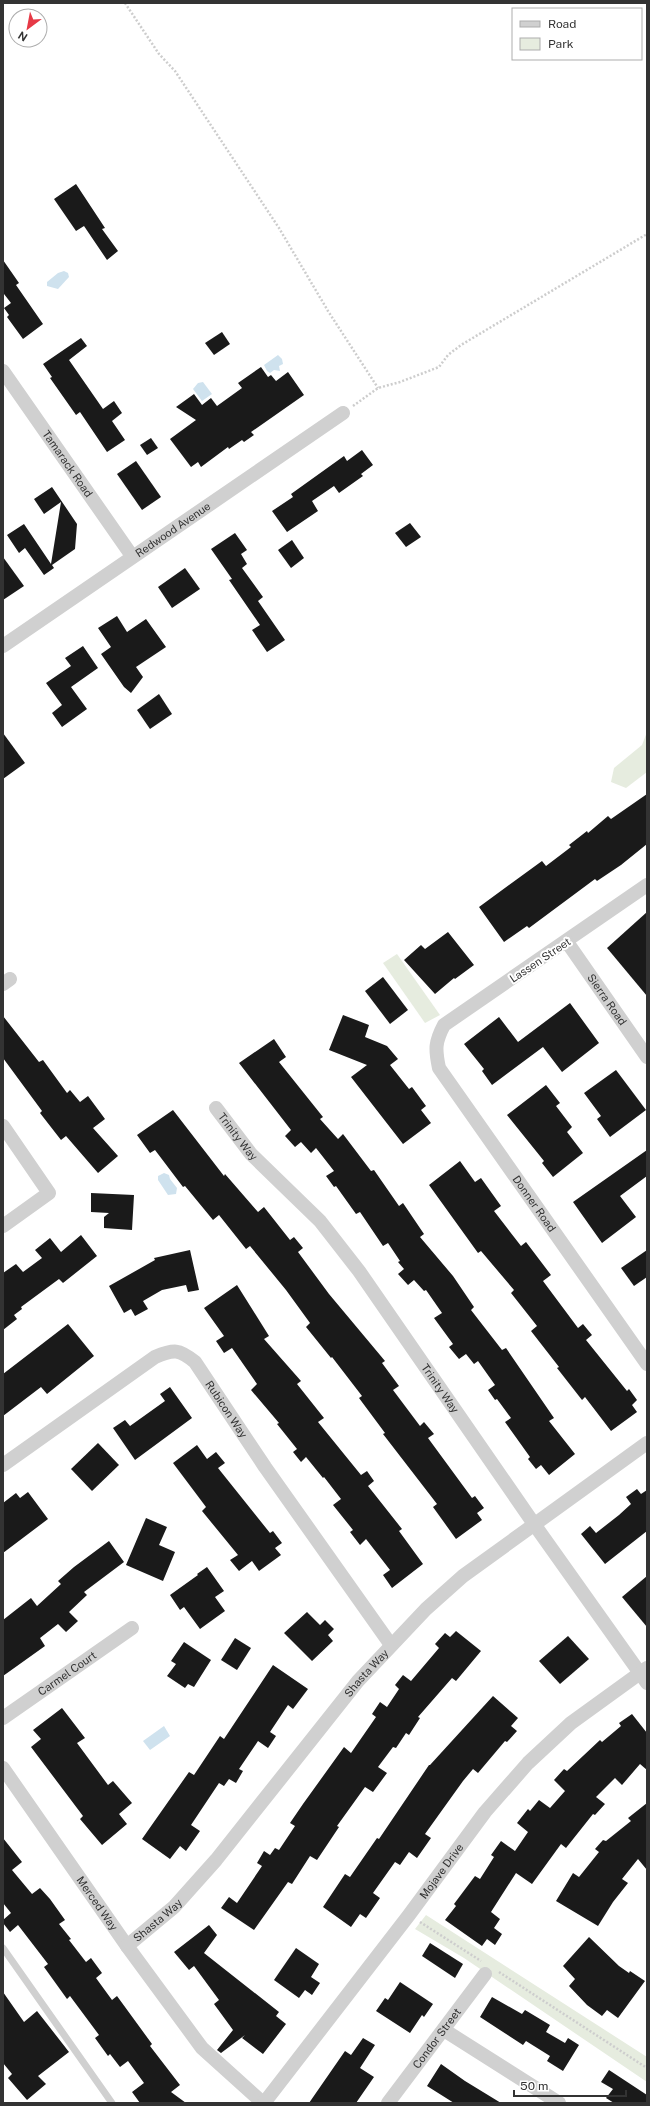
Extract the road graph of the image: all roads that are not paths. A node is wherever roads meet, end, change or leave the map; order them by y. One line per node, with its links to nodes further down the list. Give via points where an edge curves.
1 (3, 371): 3 (street, Tamarack Road)
2 (343, 413): 3 (street, Redwood Avenue)
3 (132, 556): 4 (street, Redwood Avenue)
4 (3, 646)
5 (647, 885): 6 (street, Lassen Street)
6 (567, 942): 7 (street, Lassen Street, via 444,1025); 8 (street, Sierra Road)
7 (436, 1039): 12 (street, Donner Road, via 439,1068)
8 (647, 1057)
9 (216, 1108): 15 (street, Trinity Way, via 251,1154 320,1220 359,1271)
10 (3, 1126): 11 (street, via 49,1193)
11 (3, 1226)
12 (647, 1364)
13 (647, 1443): 15 (street, Shasta Way)
14 (3, 1465): 17 (street, Rubicon Way, via 155,1357 168,1351 182,1352 195,1362)
15 (534, 1524): 17 (street, Shasta Way, via 462,1576); 18 (street, Trinity Way)
16 (132, 1628): 19 (street, Carmel Court)
17 (391, 1645): 21 (street, Shasta Way, via 358,1681 216,1860 174,1908)
18 (644, 1674): 26 (street, Mojave Drive, via 571,1723 528,1763 485,1812)
19 (3, 1718)
20 (3, 1768): 21 (street, Merced Way)
21 (127, 1946): 26 (street, Merced Way, via 202,2048)
22 (3, 1948): 25 (lane)
23 (489, 1969): 24 (street, Condor Street)
24 (444, 2030): 27 (street, Condor Street); 28 (street)
25 (112, 2103)
26 (264, 2103)
27 (388, 2103)
28 (559, 2103)

